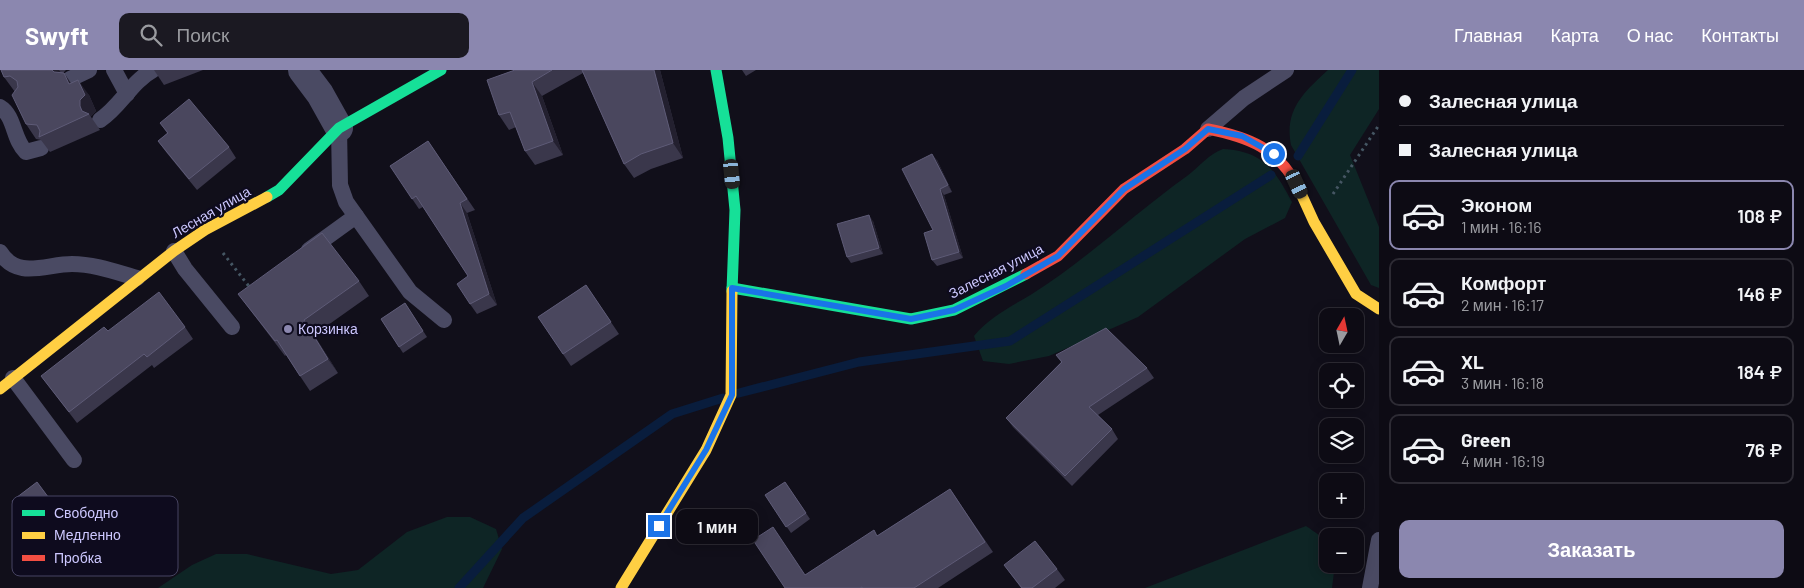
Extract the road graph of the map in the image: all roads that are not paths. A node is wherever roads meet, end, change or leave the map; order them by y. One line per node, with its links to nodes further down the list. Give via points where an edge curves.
1 (89, 70): 8 (lane)
2 (114, 70): 9 (lane)
3 (153, 70): 9 (lane, via 133,85)
4 (302, 70): 13 (street)
5 (442, 70): 13 (street, Лесная улица)
6 (716, 70): 21 (street, via 728,138 735,210)
7 (1286, 70): 14 (lane, via 1244,98)
8 (70, 79)
9 (127, 94): 12 (lane, via 112,112)
10 (19, 101): 11 (lane)
11 (2, 108): 15 (lane, via 21,148 26,152)
12 (100, 120)
13 (339, 128): 16 (lane, via 340,186); 17 (street, Лесная улица, via 279,190 205,230)
14 (1208, 129): 21 (street, Залесная улица, via 1185,149 1124,189 1058,256 1006,286 954,310 911,319); 22 (street, via 1242,136 1274,154 1297,184 1314,222 1356,294)
15 (41, 148)
16 (356, 216): 18 (lane); 23 (lane, via 410,292)
17 (174, 251): 20 (street, Лесная улица); 24 (lane)
18 (306, 252)
19 (4, 264): 20 (lane, via 29,270 72,264)
20 (137, 278): 25 (street, Лесная улица)
21 (732, 288): 29 (street, via 732,395 706,450)
22 (1379, 309)
23 (444, 320)
24 (232, 327)
25 (13, 378): 26 (street, Лесная улица); 27 (lane)
26 (0, 390)
27 (74, 460)
28 (1379, 540): 30 (lane)
29 (621, 588)
30 (1370, 588)

